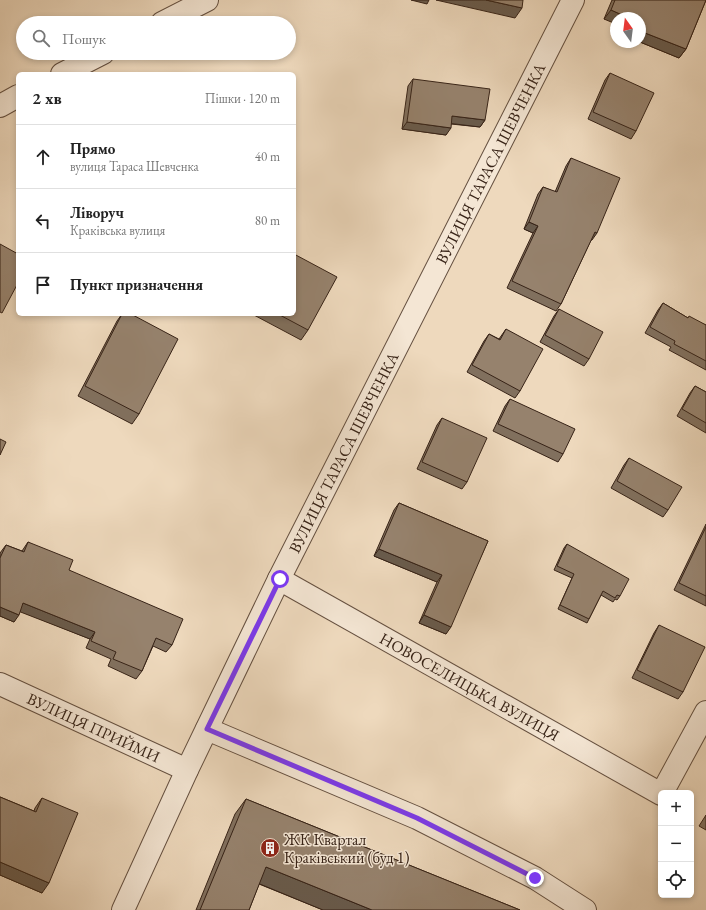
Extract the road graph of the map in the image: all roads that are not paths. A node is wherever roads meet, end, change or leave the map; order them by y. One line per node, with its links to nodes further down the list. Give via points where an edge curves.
1 (207, 0): 3 (street)
2 (573, 0): 8 (street, ВУЛИЦЯ ТАРАСА ШЕВЧЕНКА)
3 (176, 16)
4 (89, 60): 5 (street)
5 (66, 72)
6 (16, 97): 7 (street)
7 (0, 106)
8 (280, 579): 11 (street, ВУЛИЦЯ ТАРАСА ШЕВЧЕНКА); 14 (street, НОВОСЕЛИЦЬКА ВУЛИЦЯ)
9 (0, 684): 12 (street, ВУЛИЦЯ ПРИЙМИ)
10 (706, 712): 13 (street, НОВОСЕЛИЦЬКА ВУЛИЦЯ)
11 (207, 729): 12 (street, ВУЛИЦЯ ТАРАСА ШЕВЧЕНКА); 16 (street, via 417,818 535,878)
12 (187, 770): 15 (street, ВУЛИЦЯ ТАРАСА ШЕВЧЕНКА)
13 (664, 790)
14 (658, 792)
15 (122, 910)
16 (585, 910)

